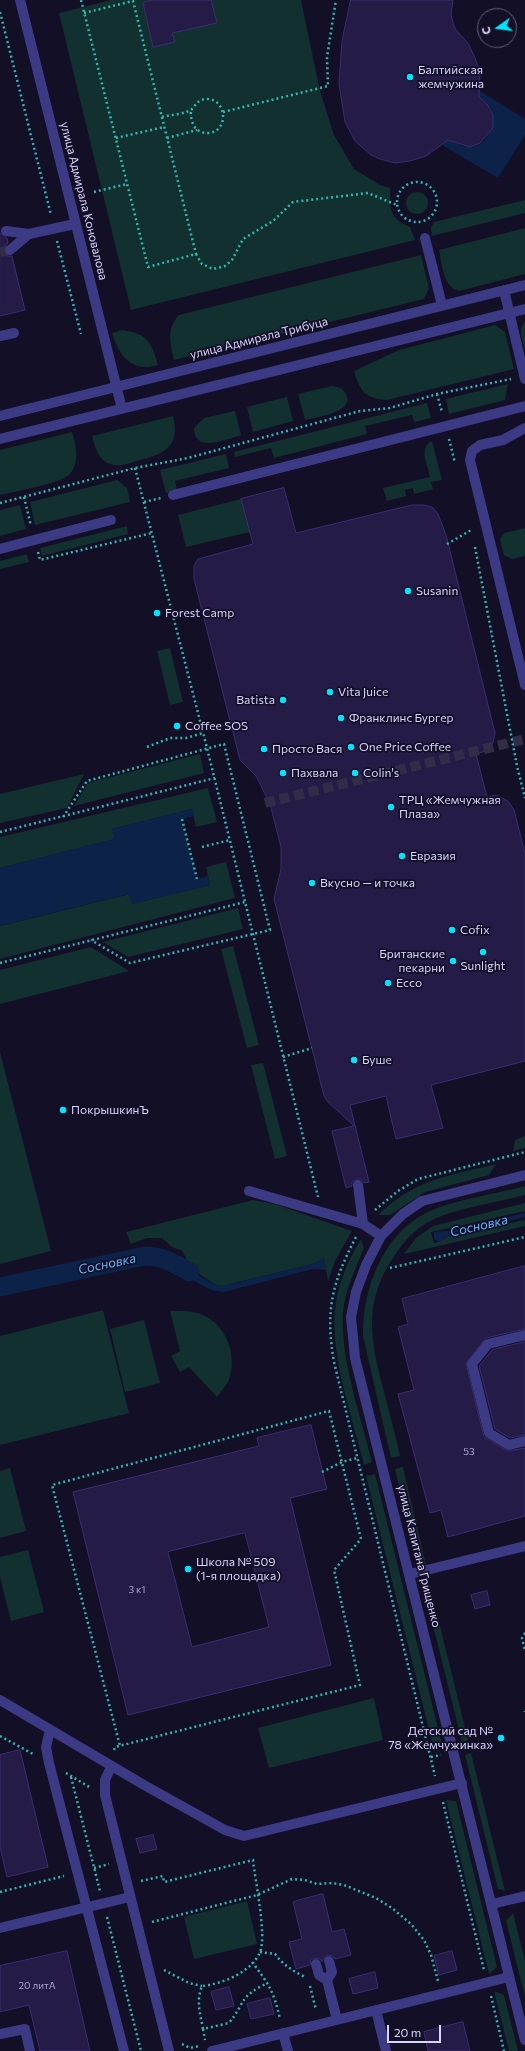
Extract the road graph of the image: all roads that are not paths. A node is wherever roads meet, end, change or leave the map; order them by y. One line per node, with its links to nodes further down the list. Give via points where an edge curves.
1 (20, 0): 2 (street, улица Адмирала Коновалова)
2 (75, 224): 4 (street); 15 (street, улица Адмирала Коновалова)
3 (6, 231): 4 (street)
4 (30, 234): 6 (street)
5 (425, 238): 9 (street)
6 (10, 250)
7 (525, 285): 8 (street, улица Адмирала Трибуца)
8 (504, 290): 9 (street, улица Адмирала Трибуца); 11 (street)
9 (442, 305): 15 (street, улица Адмирала Трибуца)
10 (525, 309): 11 (street)
11 (509, 313): 14 (street); 17 (street)
12 (14, 333): 13 (street)
13 (0, 336)
14 (525, 377)
15 (117, 387): 17 (street, улица Адмирала Коновалова); 18 (street, улица Адмирала Трибуца)
16 (525, 406): 21 (street)
17 (122, 409): 20 (street)
18 (0, 416)
19 (525, 428): 24 (street, via 503,440 480,445 472,451 470,460)
20 (0, 439)
21 (173, 495)
22 (110, 520): 23 (street)
23 (0, 549)
24 (525, 685)
25 (525, 1175): 29 (street, улица Капитана Грищенко, via 422,1201 403,1214)
26 (358, 1185): 28 (street)
27 (249, 1191): 28 (street)
28 (363, 1224): 29 (street)
29 (381, 1236): 33 (street, улица Капитана Грищенко, via 356,1292 351,1317 352,1337 355,1358)
30 (525, 1335): 31 (street, via 488,1344 472,1364 489,1433 509,1445)
31 (525, 1441)
32 (525, 1546): 33 (street)
33 (410, 1574): 37 (street, улица Капитана Грищенко)
34 (2, 1704): 35 (street)
35 (50, 1730): 36 (street); 41 (street, via 46,1747 49,1763)
36 (111, 1767): 37 (street, via 225,1830 244,1836); 39 (street, via 105,1780 105,1795)
37 (462, 1783): 40 (street, улица Капитана Грищенко)
38 (525, 1896): 40 (street)
39 (130, 1897): 41 (street); 55 (street)
40 (492, 1904): 45 (street, улица Капитана Грищенко)
41 (88, 1907): 42 (street); 54 (street)
42 (0, 1928)
43 (329, 1961): 46 (street, via 332,1972)
44 (316, 1964): 46 (street, via 319,1975)
45 (509, 1977): 47 (street); 51 (street, улица Капитана Грищенко)
46 (327, 1980): 48 (street)
47 (376, 2010): 48 (street); 57 (street)
48 (337, 2020): 50 (street)
49 (0, 2034): 53 (street, via 25,2029)
50 (283, 2034): 52 (street); 56 (street)
51 (525, 2040)
52 (209, 2048)
53 (30, 2051)
54 (124, 2051)
55 (168, 2051)
56 (288, 2051)
57 (386, 2051)

